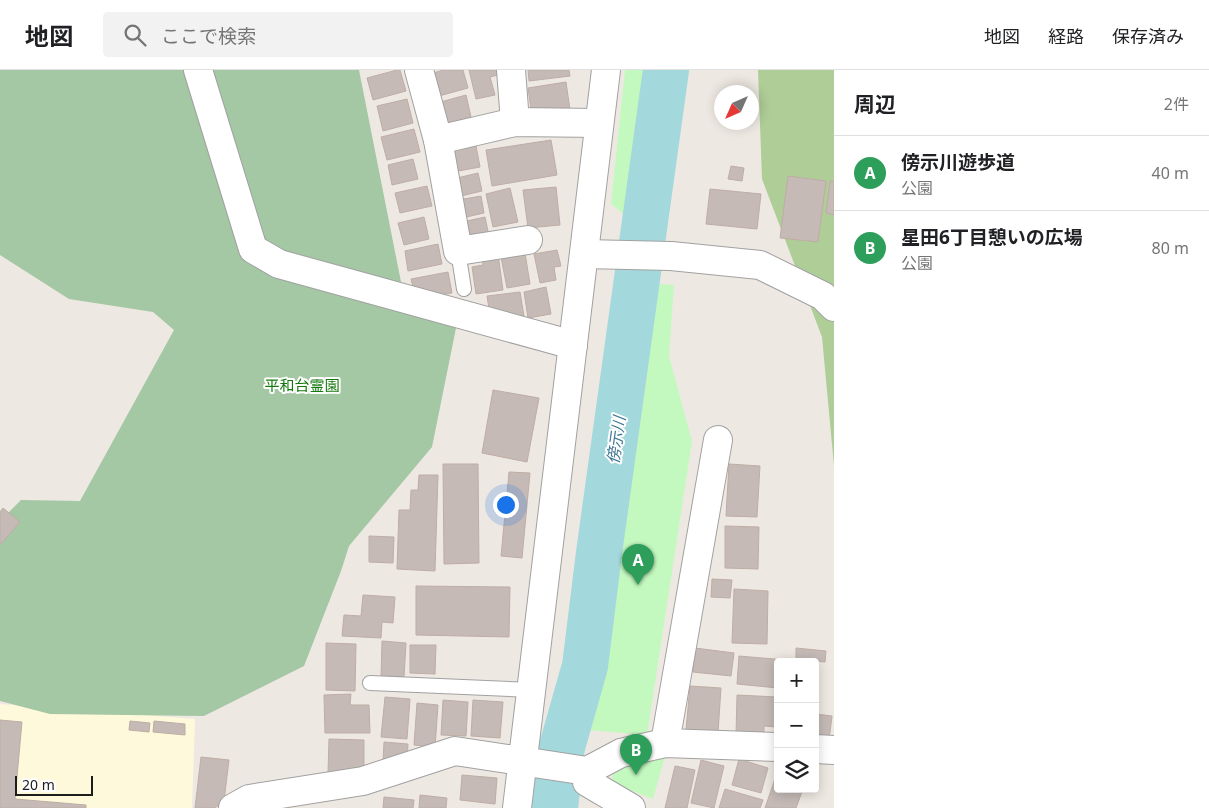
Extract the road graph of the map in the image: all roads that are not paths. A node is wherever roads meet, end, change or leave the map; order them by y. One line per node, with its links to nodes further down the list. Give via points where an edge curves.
1 (198, 70): 13 (street, via 253,249 279,264)
2 (419, 70): 7 (street)
3 (511, 70): 5 (street)
4 (606, 70): 6 (street)
5 (515, 122): 6 (street); 7 (street)
6 (599, 123): 10 (street)
7 (438, 140): 9 (street)
8 (528, 240): 9 (street)
9 (458, 251): 11 (lane)
10 (584, 254): 12 (street, via 659,256 760,265 823,296); 13 (street)
11 (464, 289)
12 (834, 307)
13 (573, 345): 16 (street)
14 (718, 440): 17 (street)
15 (370, 684): 16 (lane)
16 (531, 690): 21 (street)
17 (665, 743): 18 (street); 21 (street)
18 (774, 747)
19 (819, 749): 20 (street)
20 (834, 750)
21 (558, 766): 22 (street, via 455,750 363,781 249,799); 23 (street); 24 (street)
22 (233, 808)
23 (516, 808)
24 (631, 808)

